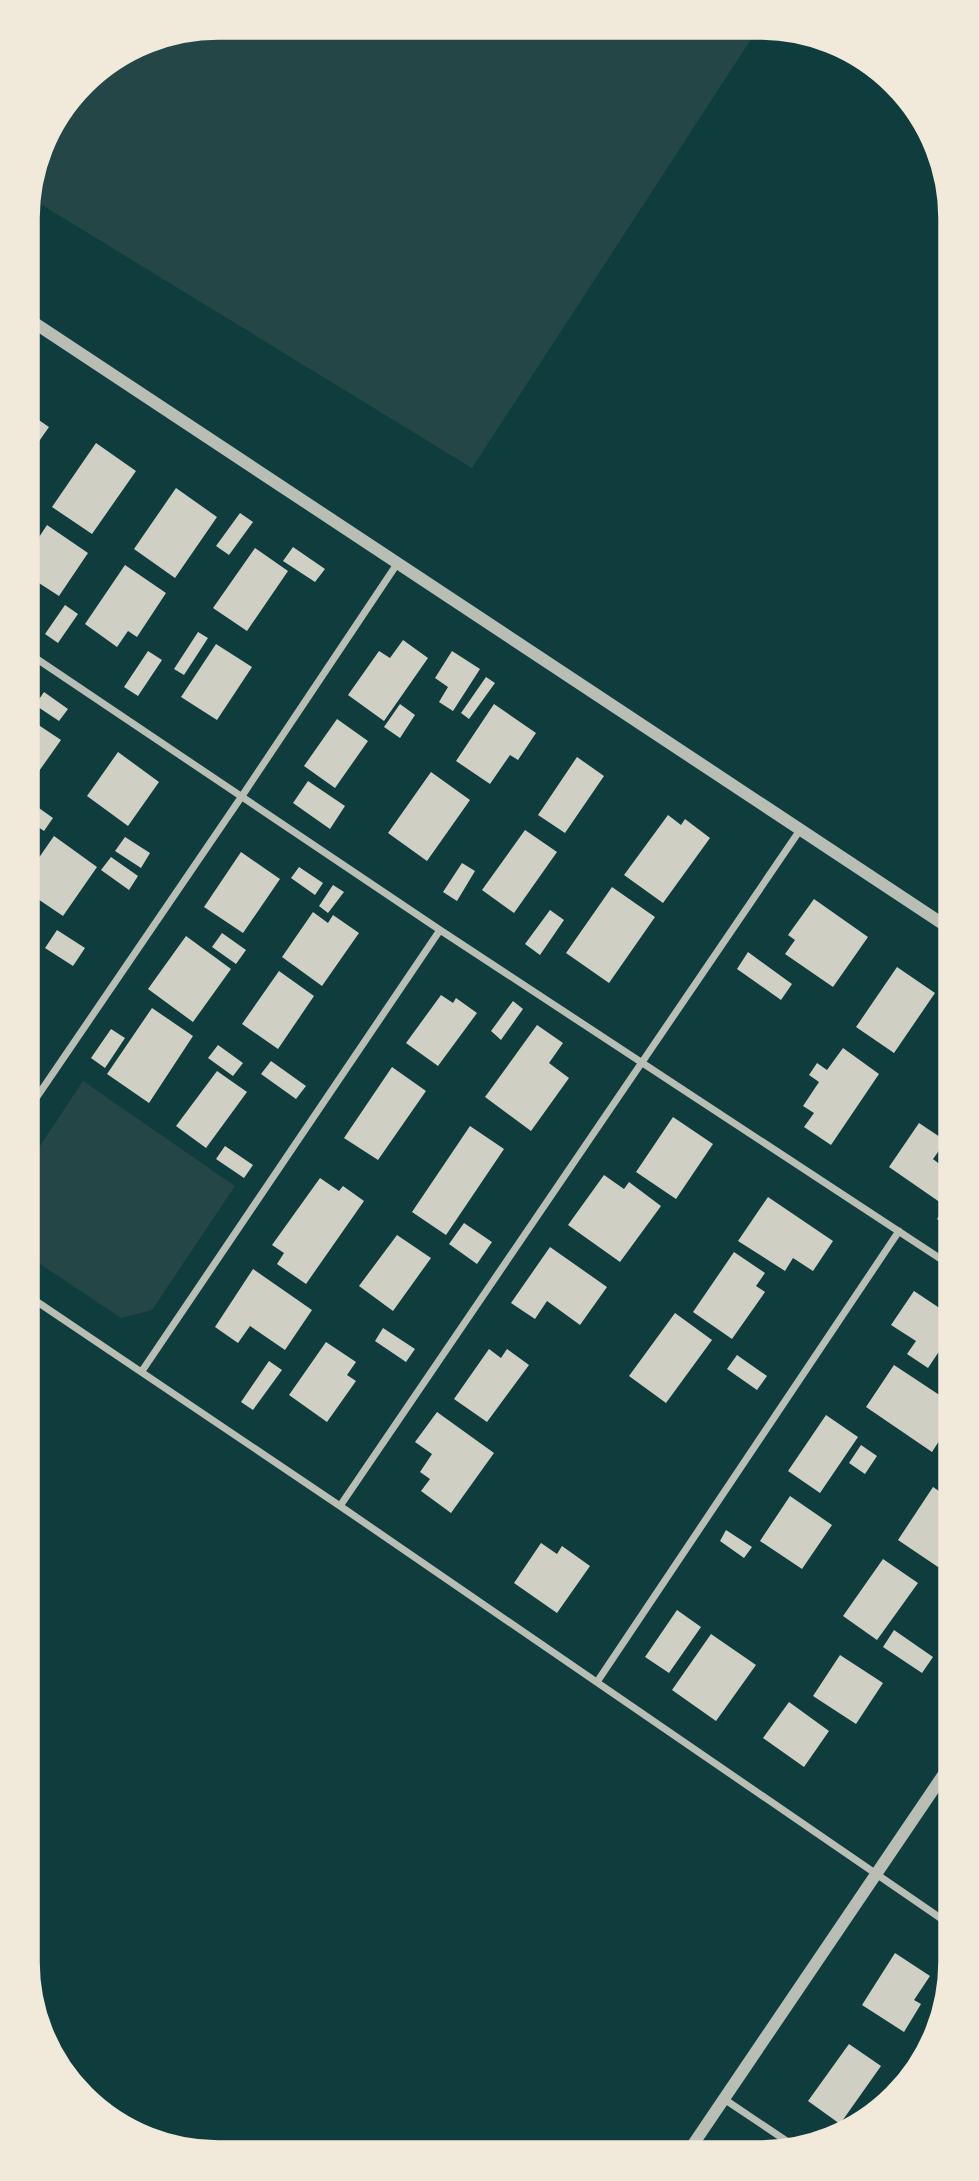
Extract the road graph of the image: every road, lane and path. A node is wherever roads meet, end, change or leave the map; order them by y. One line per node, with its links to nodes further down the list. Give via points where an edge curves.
1 (39, 326): 2 (street)
2 (397, 564): 4 (street); 5 (street)
3 (39, 660): 4 (street)
4 (243, 796): 7 (street); 9 (street)
5 (800, 830): 6 (street); 8 (street)
6 (940, 922)
7 (440, 930): 8 (street); 13 (street)
8 (640, 1062): 10 (street); 14 (street)
9 (38, 1095)
10 (899, 1231): 11 (street); 15 (street)
11 (940, 1258)
12 (38, 1303): 13 (street)
13 (142, 1371): 14 (street)
14 (340, 1506): 15 (street)
15 (597, 1682): 17 (street)
16 (940, 1779): 17 (street)
17 (875, 1874): 18 (street); 19 (street)
18 (940, 1918)
19 (724, 2099): 20 (street); 21 (street)
20 (786, 2141)
21 (695, 2142)

